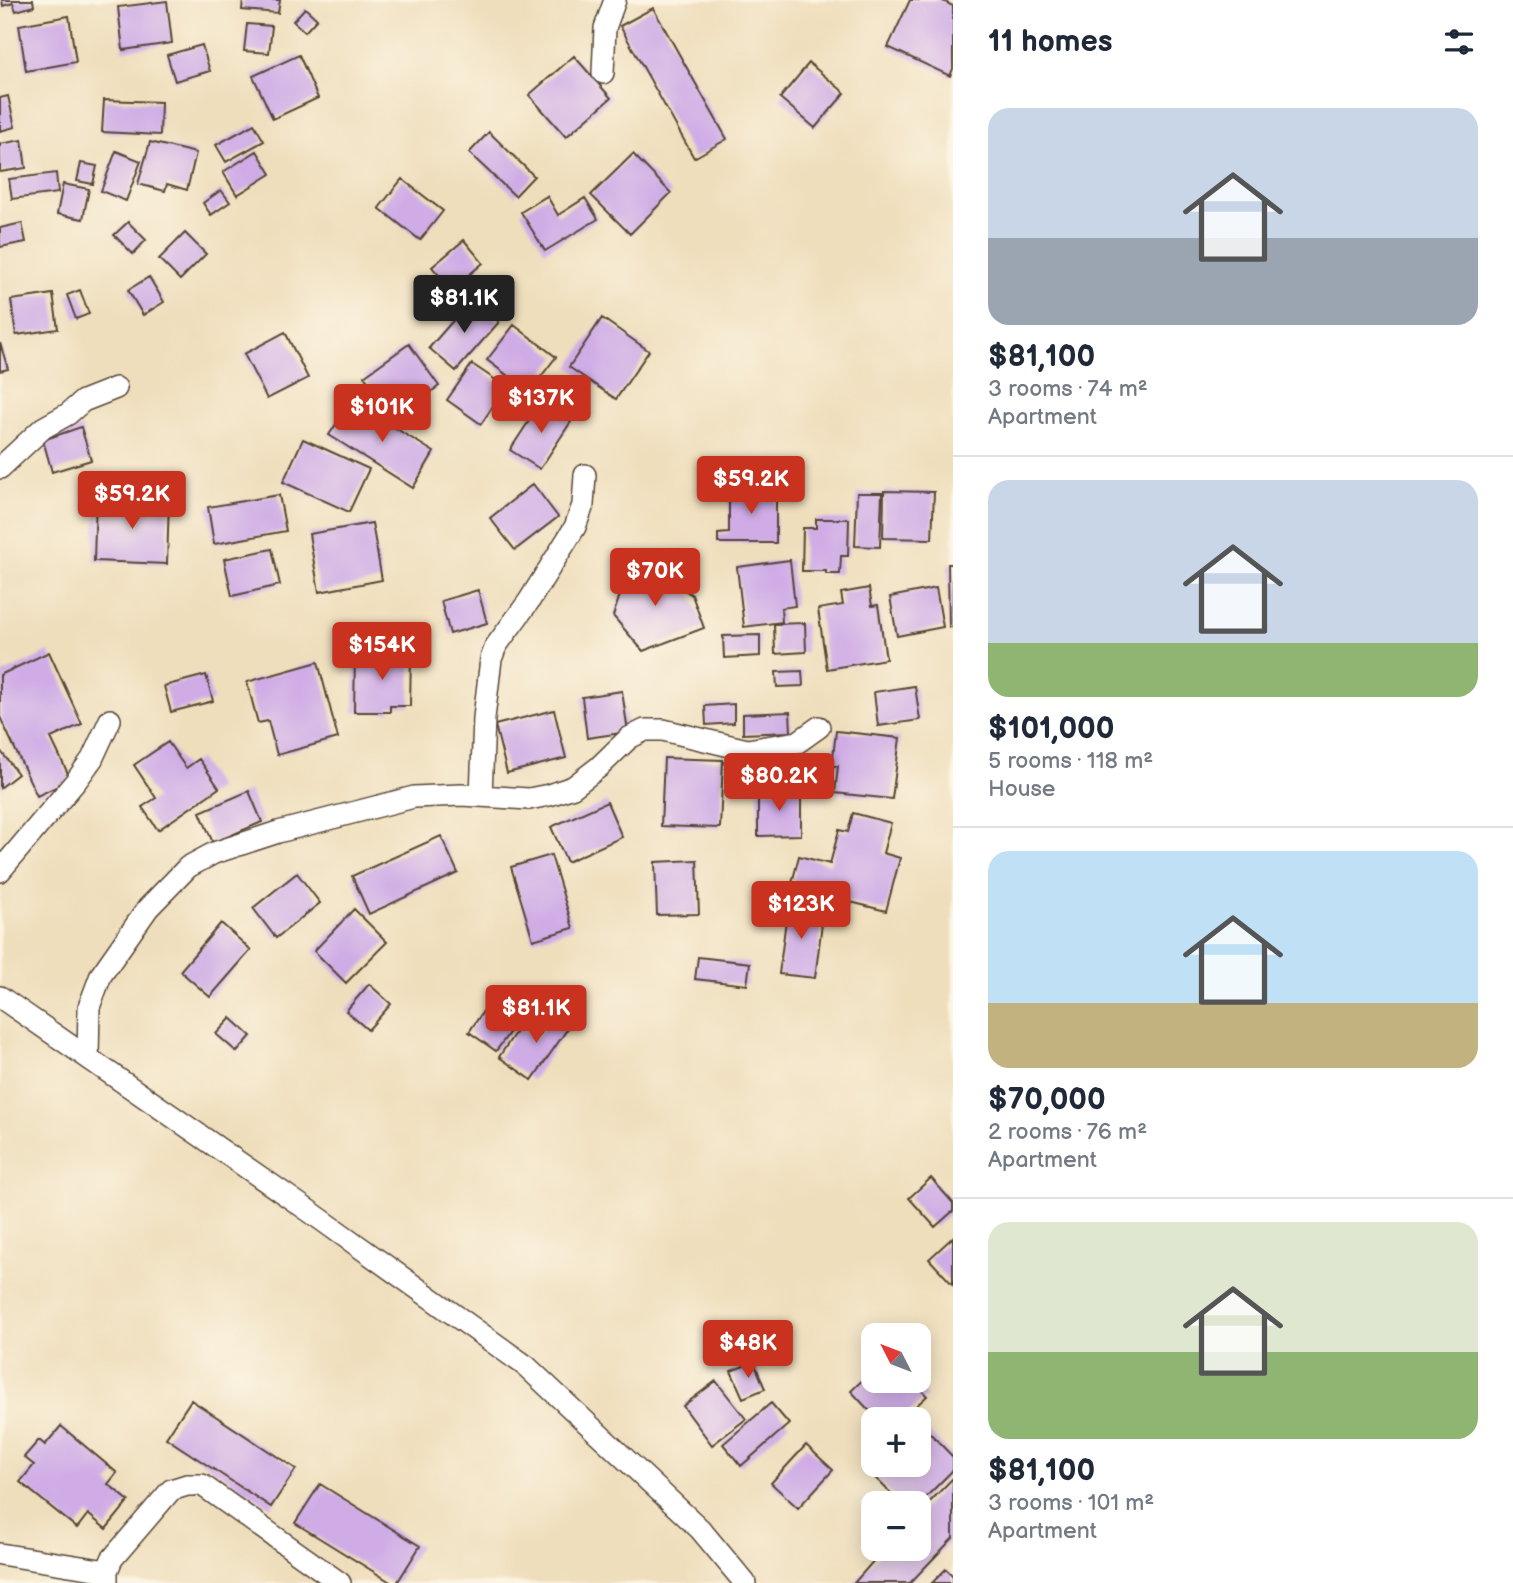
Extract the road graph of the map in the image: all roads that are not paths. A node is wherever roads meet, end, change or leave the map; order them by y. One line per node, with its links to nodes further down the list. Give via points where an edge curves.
1 (615, 0): 2 (street, via 605,28)
2 (603, 73)
3 (116, 388): 4 (street, via 83,401 43,428)
4 (0, 468)
5 (585, 475): 8 (street, via 583,505 575,527 491,659)
6 (110, 720): 9 (street, via 76,781)
7 (819, 727): 8 (street, via 798,741 747,750 645,730 629,738 573,787 529,799)
8 (481, 796): 11 (street, via 414,797 278,832 214,853 188,867 148,908 101,975 89,1007)
9 (0, 871)
10 (0, 998): 11 (street)
11 (88, 1058): 15 (street, via 526,1366 700,1529)
12 (0, 1554): 13 (street)
13 (107, 1577): 14 (street, via 112,1559 171,1490 202,1485)
14 (340, 1583)
15 (745, 1583)

